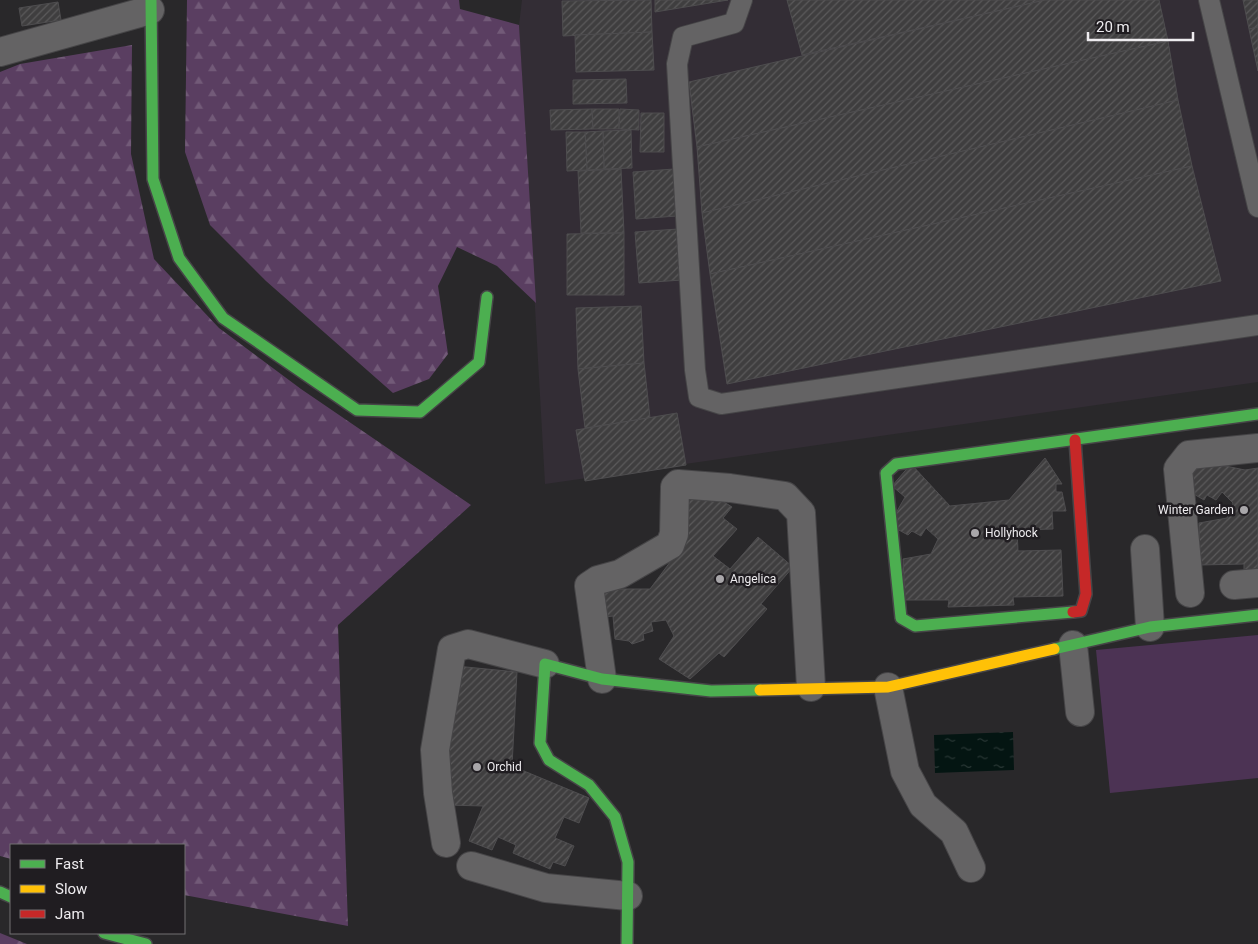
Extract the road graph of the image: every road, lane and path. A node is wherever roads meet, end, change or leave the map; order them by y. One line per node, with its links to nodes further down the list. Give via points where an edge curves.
1 (742, 0): 7 (lane, via 734,23 683,37 677,64 699,397 721,404)
2 (1209, 0): 5 (lane)
3 (151, 5): 4 (street); 6 (street, via 153,179 179,258 223,318 357,410 420,412 479,362)
4 (0, 52)
5 (1258, 207)
6 (487, 297)
7 (1258, 326)
8 (1258, 414): 9 (street)
9 (1075, 440): 9 (street, via 896,464 886,473 901,618 915,626 1082,611 1086,594)
10 (1258, 448): 12 (street, via 1189,455 1178,469)
11 (1145, 549): 14 (street)
12 (1190, 594)
13 (1258, 616): 14 (street)
14 (1150, 628): 15 (street)
15 (1073, 645): 19 (street); 20 (street)
16 (545, 664): 17 (street); 21 (street, via 468,644 452,649 435,750); 24 (street, via 540,743 549,760 590,785 615,818 628,862)
17 (602, 679): 18 (street, via 711,691); 18 (street, via 589,586 620,574 670,545 674,534 675,487 678,484 785,496 801,513)
18 (811, 687): 19 (street)
19 (888, 687): 23 (street, via 905,771 923,805 954,832)
20 (1080, 712)
21 (446, 843)
22 (471, 866): 24 (street, via 546,888)
23 (971, 868)
24 (628, 896): 27 (street)
25 (108, 934): 26 (street)
26 (146, 944)
27 (627, 944)

